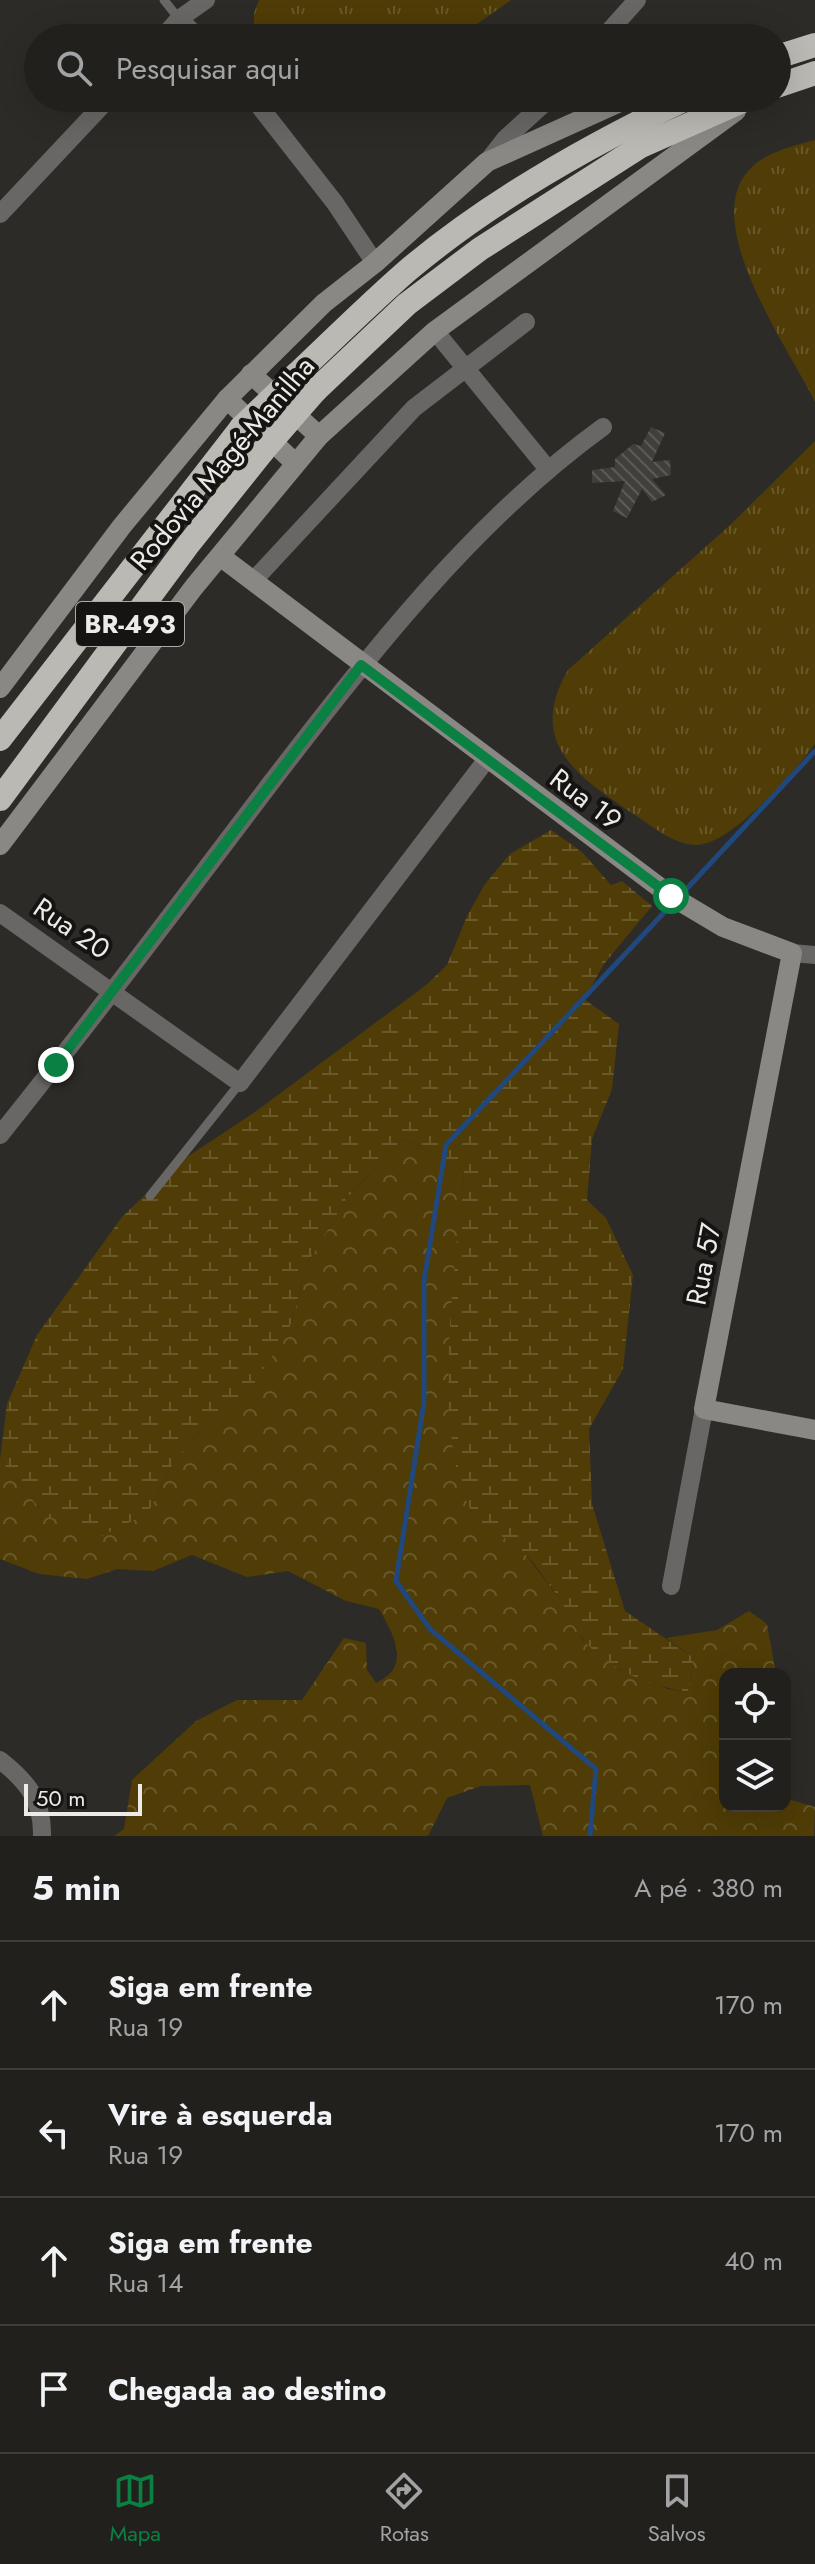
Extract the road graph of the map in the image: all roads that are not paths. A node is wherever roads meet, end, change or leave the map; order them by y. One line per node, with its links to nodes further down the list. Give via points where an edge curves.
1 (164, 0): 4 (lane)
2 (206, 0): 4 (street)
3 (637, 0): 7 (street)
4 (179, 19): 5 (street); 6 (street)
5 (175, 24)
6 (184, 24)
7 (616, 24)
8 (815, 45): 9 (highway)
9 (791, 53)
10 (815, 73): 11 (highway)
11 (791, 81)
12 (96, 112): 20 (street)
13 (264, 112): 21 (street)
14 (535, 112): 19 (street)
15 (598, 112): 19 (main road)
16 (659, 112): 35 (highway, Rodovia Magé-Manilha / BR-493, bridge, via 509,198 409,270 297,374 241,428)
17 (720, 112): 37 (highway, Rodovia Magé-Manilha / BR-493, bridge, via 641,146 525,218 407,304 316,390 187,546)
18 (733, 112): 23 (main road)
19 (487, 162): 21 (main road)
20 (0, 214)
21 (375, 263): 25 (main road, BR-493, via 324,303)
22 (526, 322): 24 (street)
23 (435, 331): 24 (street); 28 (main road)
24 (465, 366): 30 (street); 32 (street, via 394,428)
25 (251, 374): 26 (main road, BR-493); 28 (main road)
26 (227, 399): 29 (main road); 34 (main road, BR-493, via 122,526)
27 (603, 427): 30 (street)
28 (319, 436): 29 (main road)
29 (295, 463): 31 (main road)
30 (547, 468): 33 (street)
31 (220, 556): 32 (main road, Rua 19); 38 (main road)
32 (253, 581): 33 (main road, Rua 19)
33 (361, 665): 36 (main road, Rua 19); 42 (street)
34 (0, 688)
35 (0, 739)
36 (487, 759): 40 (main road, Rua 19, via 671,896 723,927); 43 (street)
37 (0, 799)
38 (0, 845)
39 (0, 913): 42 (street, Rua 20)
40 (792, 953): 41 (street); 46 (main road, Rua 57)
41 (815, 955)
42 (112, 989): 43 (street, Rua 20); 44 (street)
43 (240, 1083): 45 (lane)
44 (0, 1135)
45 (150, 1196)
46 (704, 1409): 47 (main road); 48 (street, Rua 57)
47 (815, 1430)
48 (671, 1586)
49 (0, 1760): 50 (street, via 39,1804)
50 (42, 1836)

